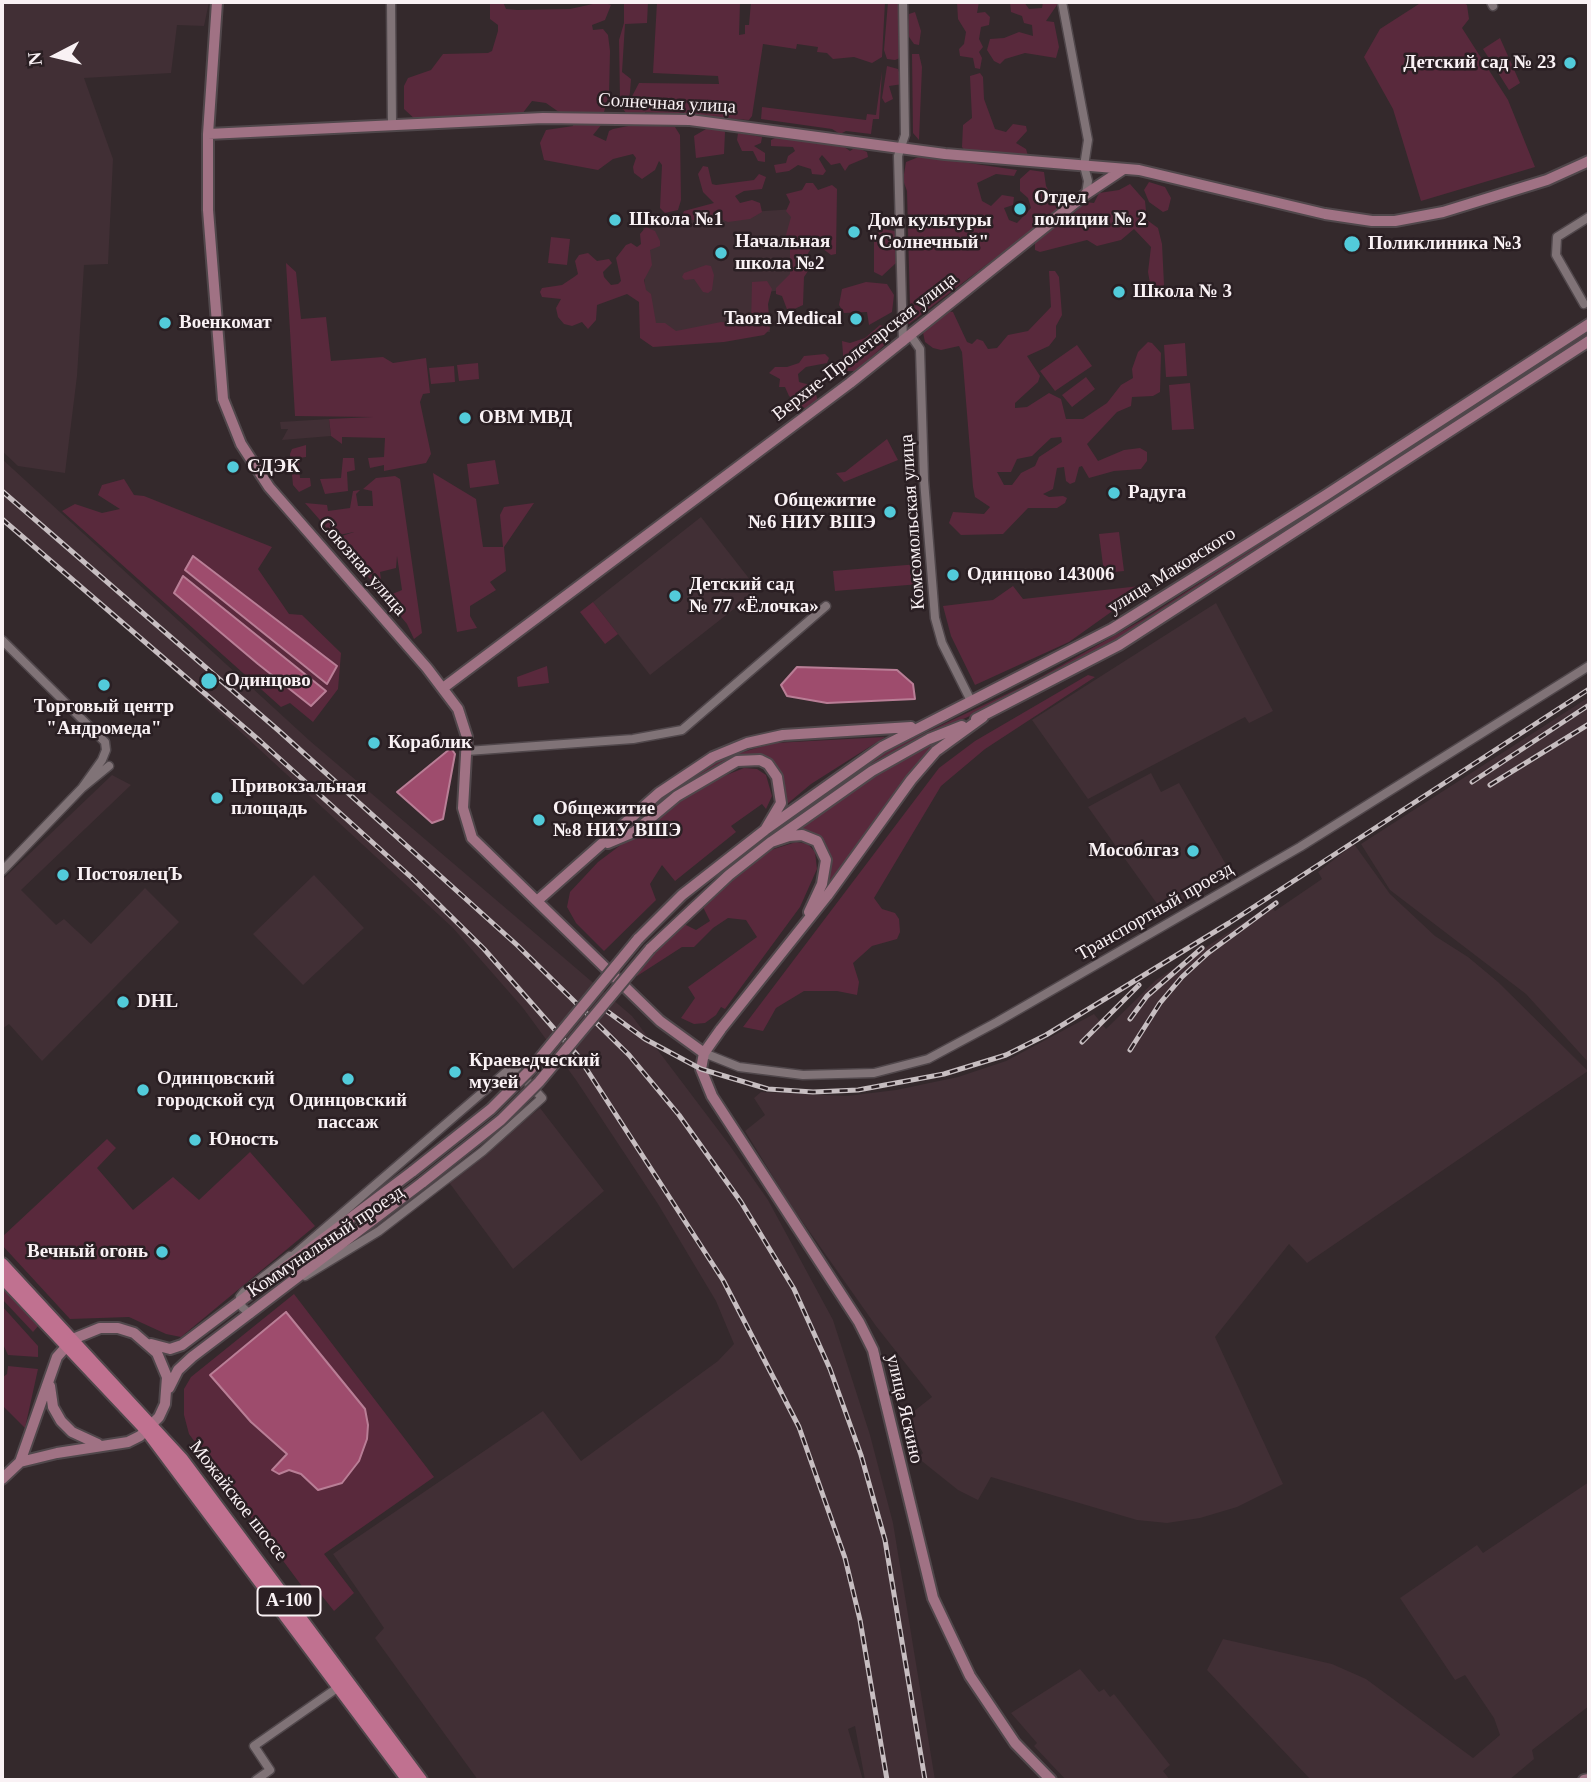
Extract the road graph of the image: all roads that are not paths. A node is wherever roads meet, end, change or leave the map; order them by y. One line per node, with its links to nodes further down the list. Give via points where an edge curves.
1 (216, 2): 6 (street, Союзная улица)
2 (391, 2): 5 (street)
3 (904, 2): 7 (street, Комсомольская улица, via 905,135)
4 (1062, 2): 9 (street, via 1088,140)
5 (392, 124): 6 (street, Солнечная улица); 7 (street, Солнечная улица, via 551,117 668,119)
6 (208, 134): 20 (street, Союзная улица, via 208,210 223,399 237,434 264,481)
7 (900, 147): 9 (street, Солнечная улица); 15 (street, Комсомольская улица)
8 (1589, 161): 10 (street, via 1525,188 1395,221 1353,220 1219,186)
9 (1084, 166): 10 (street, Солнечная улица); 11 (street)
10 (1122, 170): 11 (street, Верхне-Пролетарская улица)
11 (1086, 194): 15 (street, Верхне-Пролетарская улица)
12 (1589, 216): 13 (street, via 1557,237 1556,255)
13 (1584, 304)
14 (1589, 324): 21 (street, улица Маковского, via 1112,629)
15 (907, 339): 20 (street, Верхне-Пролетарская улица); 21 (street, Комсомольская улица, via 919,349 924,480 938,631)
16 (1589, 341): 22 (street, улица Маковского, via 1119,645)
17 (826, 606): 24 (street, via 682,730 609,741)
18 (2, 640): 28 (street, via 105,742 106,763)
19 (1589, 666): 31 (street, Транспортный проезд, via 1310,841 928,1059 874,1073 803,1074 739,1067)
20 (443, 688): 24 (street, Союзная улица, via 460,715)
21 (971, 701): 23 (street, улица Маковского)
22 (982, 717): 26 (street, улица Маковского, via 929,739 872,771); 30 (street, via 923,766)
23 (927, 722): 25 (street, улица Маковского, via 830,782); 27 (street, via 894,730 783,735 729,750 659,793)
24 (467, 751): 29 (street, Союзная улица, via 463,808 472,838)
25 (765, 830): 27 (street, via 781,803 779,784 768,764 746,758 709,775 634,832); 34 (street, улица Маковского, bridge, via 682,895 638,939 531,1069 491,1109)
26 (771, 842): 30 (street, via 802,835 817,841 823,850 826,870); 37 (street, улица Маковского, bridge, via 650,949 539,1082 500,1120)
27 (599, 847): 29 (street)
28 (2, 871)
29 (537, 901): 31 (street, Союзная улица, via 660,1021)
30 (804, 924): 31 (street)
31 (704, 1053): 52 (street, улица Яскино, via 701,1069 712,1096 873,1350 923,1564 951,1639 1015,1743)
32 (301, 1248): 36 (street, Коммунальный проезд); 37 (street, Коммунальный проезд, via 513,1066 542,1098 483,1152 379,1231); 38 (street)
33 (2, 1264): 40 (main road, Можайское шоссе / А-100)
34 (282, 1269): 36 (street, улица Маковского); 37 (street, via 280,1280)
35 (2, 1277): 40 (main road, Можайское шоссе / А-100)
36 (265, 1281): 38 (street, Коммунальный проезд)
37 (291, 1282): 39 (street, Коммунальный проезд)
38 (240, 1300): 39 (street); 41 (street, Коммунальный проезд, via 176,1348 161,1349)
39 (250, 1314): 43 (street, Коммунальный проезд, via 178,1370)
40 (70, 1342): 41 (street, via 100,1328 118,1328); 42 (street, via 57,1357); 44 (main road, Можайское шоссе / А-100)
41 (149, 1343): 43 (street, via 164,1364)
42 (51, 1375): 45 (street, via 50,1391 61,1421 72,1432); 46 (street)
43 (168, 1391): 44 (street, Коммунальный проезд)
44 (150, 1428): 45 (street, via 128,1442); 48 (main road, Можайское шоссе / А-100); 51 (main road, Можайское шоссе / А-100, via 219,1506)
45 (101, 1445): 46 (street)
46 (20, 1462): 47 (street)
47 (2, 1479)
48 (340, 1686): 49 (street, via 254,1746 270,1770); 50 (main road, Можайское шоссе / А-100)
49 (256, 1780)
50 (408, 1780)
51 (421, 1780)
52 (1051, 1780)

